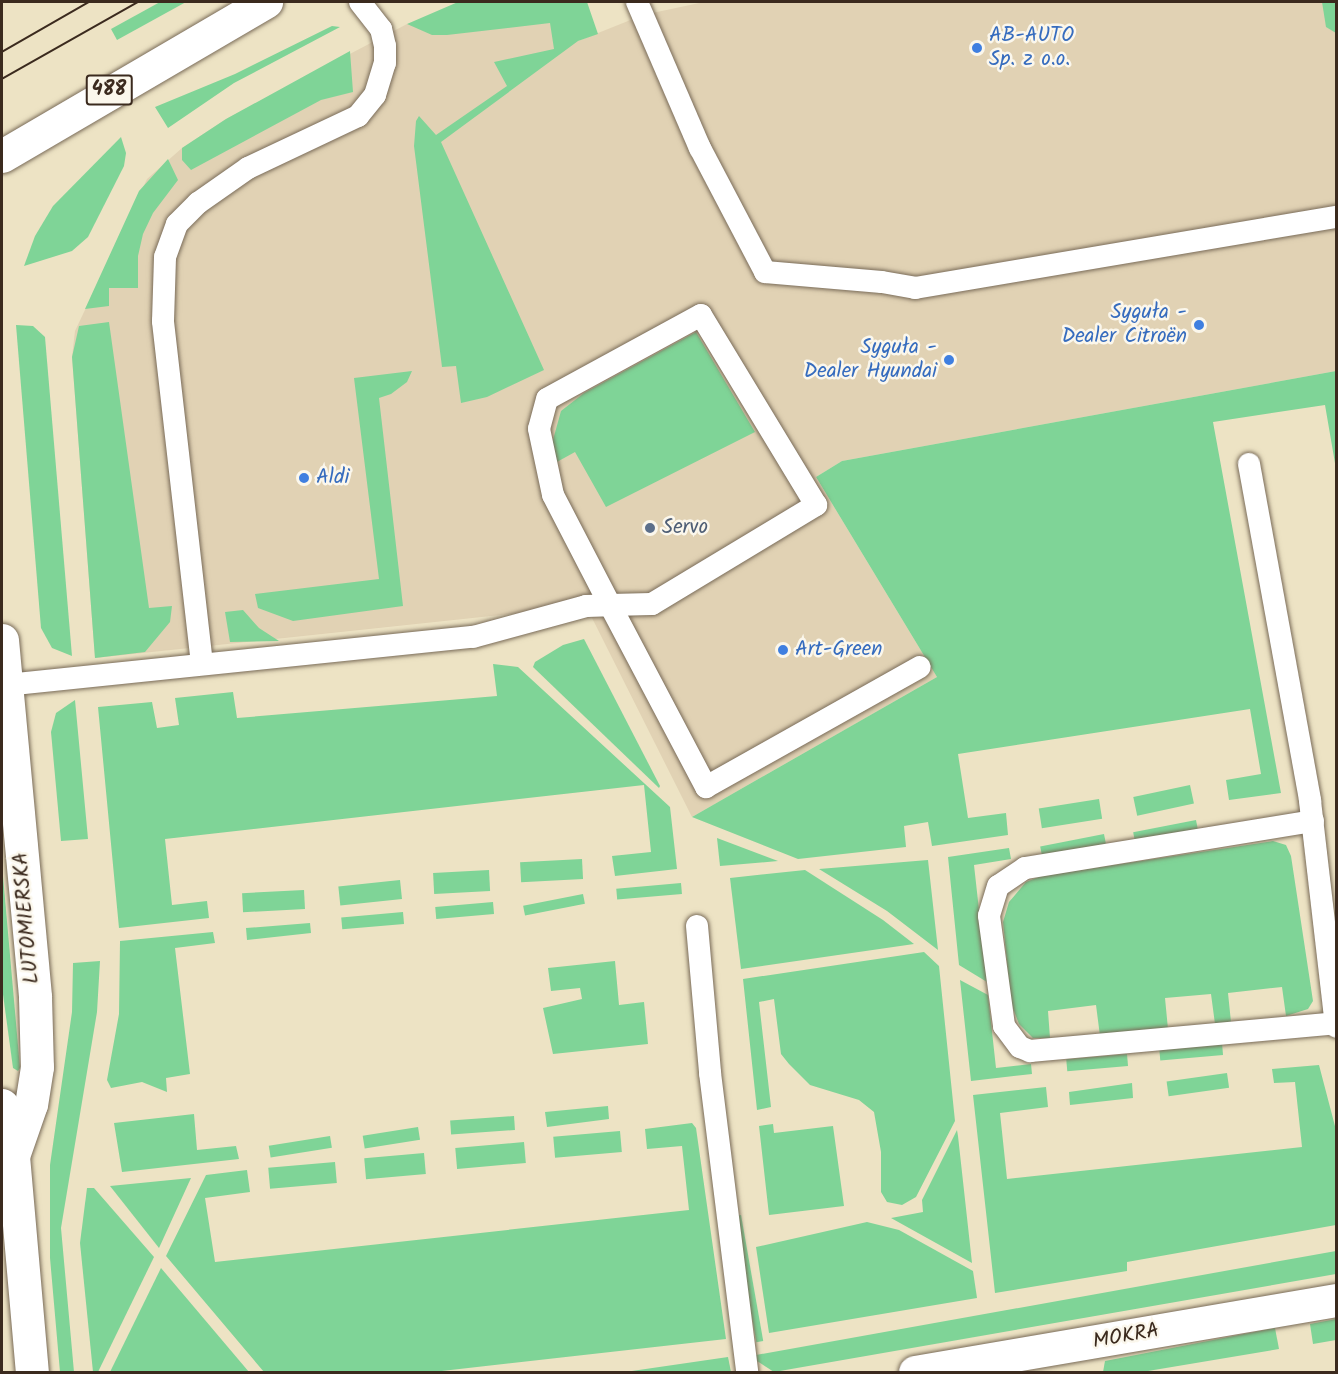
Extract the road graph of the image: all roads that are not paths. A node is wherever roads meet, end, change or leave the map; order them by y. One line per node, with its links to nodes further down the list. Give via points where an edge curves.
1 (266, 2): 4 (main road, 488)
2 (360, 2): 9 (lane, via 381,29 385,46 385,63 375,95 358,116 248,168 198,203 177,224 165,257 163,321)
3 (637, 2): 5 (lane, via 700,148 765,272 915,288)
4 (2, 156)
5 (1336, 217)
6 (1249, 464): 12 (lane)
7 (610, 605): 7 (lane, via 652,604 816,505 701,315 547,399 539,429 553,495); 9 (lane, via 586,606 473,637); 10 (lane, via 706,787)
8 (2, 640): 11 (main road, LUTOMIERSKA)
9 (202, 664): 11 (lane)
10 (920, 668)
11 (6, 685): 16 (main road, LUTOMIERSKA, via 35,997 37,1067 31,1104)
12 (1313, 821): 14 (lane); 14 (lane, via 1025,868 998,886 989,916 1004,1026 1020,1047 1030,1051)
13 (697, 926): 19 (lane, via 710,1073)
14 (1336, 1025)
15 (2, 1105): 16 (main road, LUTOMIERSKA)
16 (13, 1156): 18 (main road, LUTOMIERSKA)
17 (1336, 1300): 20 (main road, MOKRA)
18 (32, 1372)
19 (747, 1372)
20 (915, 1372)

